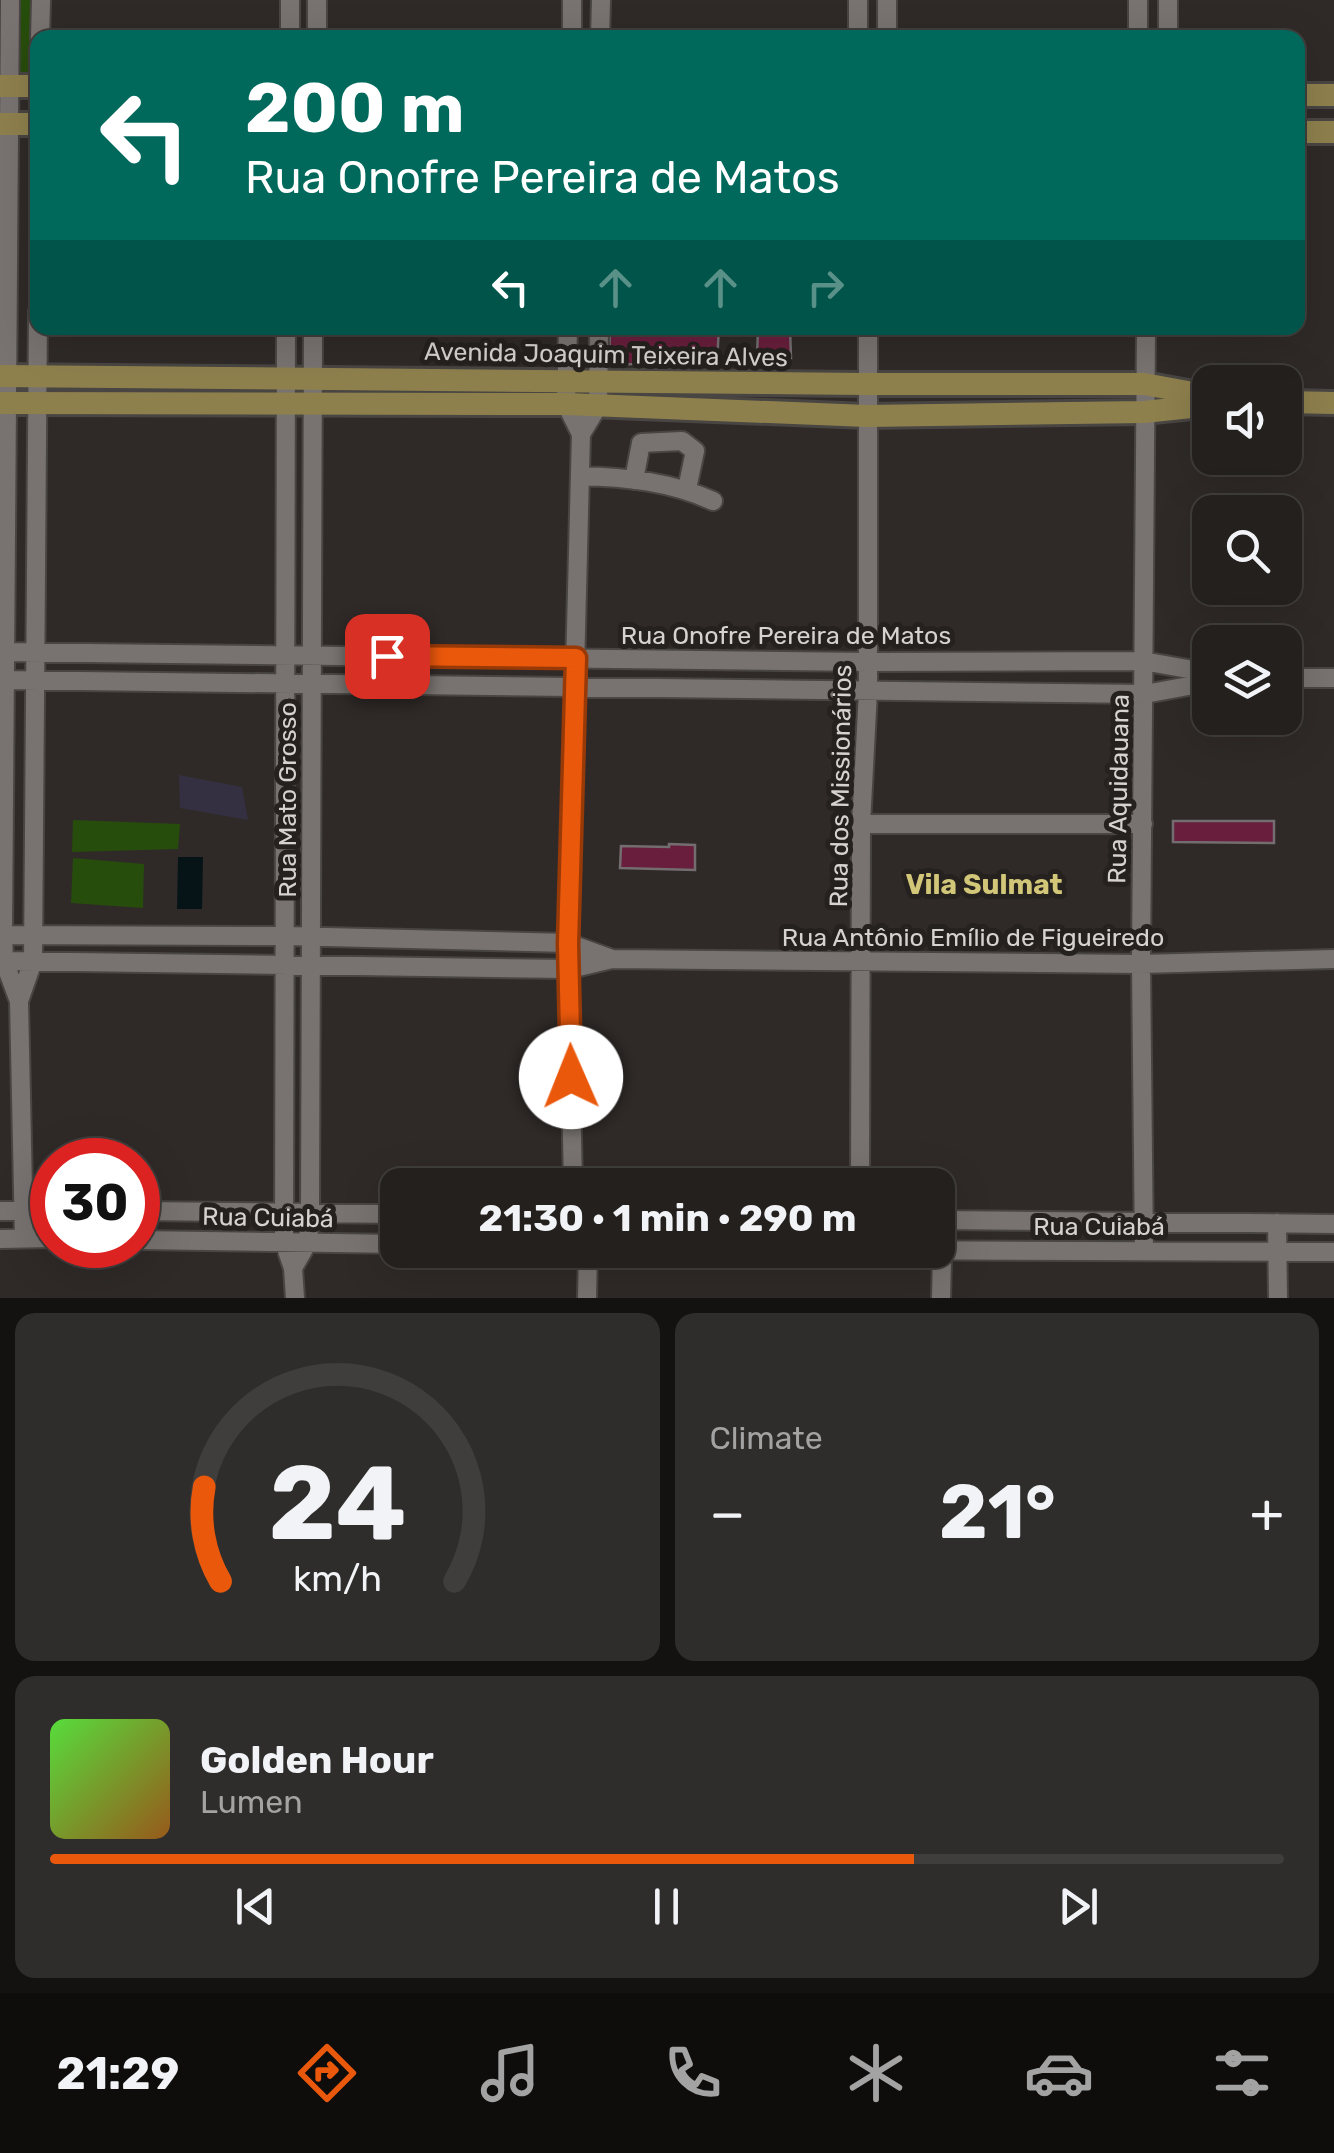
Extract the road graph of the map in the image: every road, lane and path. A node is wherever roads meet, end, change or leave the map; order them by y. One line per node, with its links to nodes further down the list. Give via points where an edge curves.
1 (10, 0): 20 (street)
2 (41, 0): 11 (street)
3 (290, 0): 12 (street)
4 (317, 0): 13 (street)
5 (572, 0): 14 (street)
6 (600, 0): 15 (street)
7 (858, 0): 16 (street)
8 (887, 0): 17 (street)
9 (1138, 0): 18 (street)
10 (1168, 0): 19 (street)
11 (40, 30)
12 (290, 30)
13 (317, 30)
14 (572, 30)
15 (600, 30)
16 (858, 30)
17 (887, 30)
18 (1138, 30)
19 (1168, 30)
20 (4, 86): 21 (main road); 24 (street)
21 (30, 86)
22 (1305, 95): 23 (main road)
23 (1334, 95)
24 (4, 124): 25 (main road); 35 (street)
25 (30, 124)
26 (1305, 132): 27 (main road)
27 (1334, 132)
28 (38, 335): 36 (street)
29 (286, 335): 37 (street, Rua Mato Grosso)
30 (313, 335): 38 (street, Rua Mato Grosso)
31 (568, 335): 42 (street)
32 (599, 335): 39 (street)
33 (868, 335): 40 (street, Rua dos Missionários)
34 (1146, 335): 41 (street, Rua Aquidauana)
35 (4, 376): 36 (main road, Avenida Joaquim Teixeira Alves); 46 (street)
36 (37, 376): 37 (main road, Avenida Joaquim Teixeira Alves); 47 (street)
37 (285, 378): 38 (main road, Avenida Joaquim Teixeira Alves); 48 (street, Rua Mato Grosso)
38 (312, 378): 42 (main road, Avenida Joaquim Teixeira Alves); 49 (street, Rua Mato Grosso)
39 (598, 380): 40 (main road, Avenida Joaquim Teixeira Alves); 42 (main road, Avenida Joaquim Teixeira Alves); 50 (street)
40 (868, 384): 41 (main road, Avenida Joaquim Teixeira Alves); 53 (street, Rua dos Missionários)
41 (1144, 384): 43 (main road, Avenida Joaquim Teixeira Alves); 52 (street, Rua Aquidauana)
42 (567, 392): 49 (main road, Avenida Joaquim Teixeira Alves); 50 (main road, Avenida Joaquim Teixeira Alves); 54 (street)
43 (1192, 393)
44 (1302, 402): 45 (main road)
45 (1334, 402)
46 (3, 403): 47 (main road, Avenida Joaquim Teixeira Alves); 59 (street)
47 (37, 403): 48 (main road, Avenida Joaquim Teixeira Alves); 60 (street)
48 (285, 404): 49 (main road, Avenida Joaquim Teixeira Alves); 62 (street, Rua Mato Grosso)
49 (312, 404): 63 (street, Rua Mato Grosso)
50 (598, 406): 53 (main road, Avenida Joaquim Teixeira Alves); 54 (street)
51 (1192, 407): 52 (main road, Avenida Joaquim Teixeira Alves)
52 (1144, 412): 53 (main road, Avenida Joaquim Teixeira Alves); 65 (street, Rua Aquidauana)
53 (867, 416): 66 (street, Rua dos Missionários)
54 (581, 434): 55 (street)
55 (580, 476): 56 (street); 64 (street)
56 (634, 480): 57 (street); 57 (street, via 641,443 682,441 696,450)
57 (687, 490): 58 (street)
58 (713, 501)
59 (2, 652): 60 (street, Rua Onofre Pereira de Matos); 70 (street)
60 (35, 652): 61 (street, Rua Onofre Pereira de Matos); 71 (street)
61 (108, 652): 62 (street, Rua Onofre Pereira de Matos); 72 (street)
62 (284, 654): 63 (street, Rua Onofre Pereira de Matos); 73 (street, Rua Mato Grosso)
63 (312, 654): 64 (street, Rua Onofre Pereira de Matos); 74 (street, Rua Mato Grosso)
64 (576, 658): 66 (street, Rua Onofre Pereira de Matos); 76 (street)
65 (1144, 660): 66 (street, Rua Onofre Pereira de Matos); 67 (street, Rua Onofre Pereira de Matos); 78 (street, Rua Aquidauana)
66 (868, 662): 77 (street, Rua dos Missionários)
67 (1192, 669)
68 (1302, 678): 69 (street)
69 (1334, 678)
70 (2, 680): 71 (street, Rua Onofre Pereira de Matos); 81 (street)
71 (35, 681): 72 (street, Rua Onofre Pereira de Matos); 82 (street)
72 (108, 682): 73 (street, Rua Onofre Pereira de Matos)
73 (285, 682): 74 (street, Rua Onofre Pereira de Matos); 83 (street, Rua Mato Grosso)
74 (312, 683): 76 (street, Rua Onofre Pereira de Matos); 84 (street, Rua Mato Grosso)
75 (1192, 685): 78 (street, Rua Onofre Pereira de Matos)
76 (575, 687): 77 (street, Rua Onofre Pereira de Matos); 85 (street)
77 (868, 691): 78 (street, Rua Onofre Pereira de Matos); 79 (street, Rua dos Missionários)
78 (1145, 694): 80 (street, Rua Aquidauana)
79 (861, 824): 80 (street); 90 (street, Rua dos Missionários)
80 (1143, 824): 93 (street, Rua Aquidauana)
81 (2, 935): 82 (street, Rua Antônio Emílio de Figueiredo); 89 (street)
82 (33, 935): 83 (street, Rua Antônio Emílio de Figueiredo); 88 (street)
83 (286, 936): 84 (street, Rua Antônio Emílio de Figueiredo); 91 (street, Rua Mato Grosso)
84 (312, 938): 85 (street, Rua Antônio Emílio de Figueiredo); 92 (street, Rua Mato Grosso)
85 (568, 944): 86 (street, Rua Antônio Emílio de Figueiredo); 94 (street)
86 (612, 959): 90 (street, Rua Antônio Emílio de Figueiredo); 94 (street, Rua Antônio Emílio de Figueiredo)
87 (1334, 959): 93 (street, Rua Antônio Emílio de Figueiredo)
88 (33, 960): 89 (street, Rua Antônio Emílio de Figueiredo); 91 (street, Rua Antônio Emílio de Figueiredo); 95 (street)
89 (2, 961): 95 (street)
90 (863, 962): 93 (street, Rua Antônio Emílio de Figueiredo); 97 (street, Rua dos Missionários)
91 (286, 963): 92 (street, Rua Antônio Emílio de Figueiredo); 102 (street, Rua Mato Grosso)
92 (312, 964): 94 (street, Rua Antônio Emílio de Figueiredo); 103 (street, Rua Mato Grosso)
93 (1141, 964): 106 (street, Rua Aquidauana)
94 (570, 969): 96 (street)
95 (20, 1002): 99 (street)
96 (573, 1168)
97 (860, 1168)
98 (0, 1211): 99 (street)
99 (24, 1211): 100 (street); 109 (street)
100 (30, 1211)
101 (160, 1211): 102 (street, Rua Cuiabá)
102 (285, 1212): 103 (street, Rua Cuiabá); 113 (street, Rua Mato Grosso)
103 (310, 1212): 104 (street, Rua Cuiabá); 114 (street, Rua Mato Grosso)
104 (380, 1214)
105 (955, 1220): 106 (street, Rua Cuiabá)
106 (1144, 1220): 107 (street, Rua Cuiabá); 117 (street, Rua Aquidauana)
107 (1278, 1223): 108 (street, Rua Cuiabá); 118 (street)
108 (1334, 1224)
109 (24, 1238): 110 (street); 111 (street)
110 (30, 1238)
111 (0, 1239)
112 (160, 1240): 113 (street, Rua Cuiabá)
113 (284, 1242): 114 (street, Rua Cuiabá); 120 (street, Rua Mato Grosso)
114 (308, 1242): 115 (street, Rua Cuiabá); 120 (street, Rua Mato Grosso)
115 (380, 1244)
116 (955, 1250): 117 (street, Rua Cuiabá)
117 (1144, 1251): 118 (street, Rua Cuiabá)
118 (1278, 1252): 119 (street, Rua Cuiabá); 126 (street)
119 (1334, 1252)
120 (293, 1268): 123 (street, Rua Mato Grosso)
121 (588, 1268): 124 (street)
122 (942, 1268): 125 (street)
123 (294, 1298)
124 (587, 1298)
125 (942, 1298)
126 (1278, 1298)

